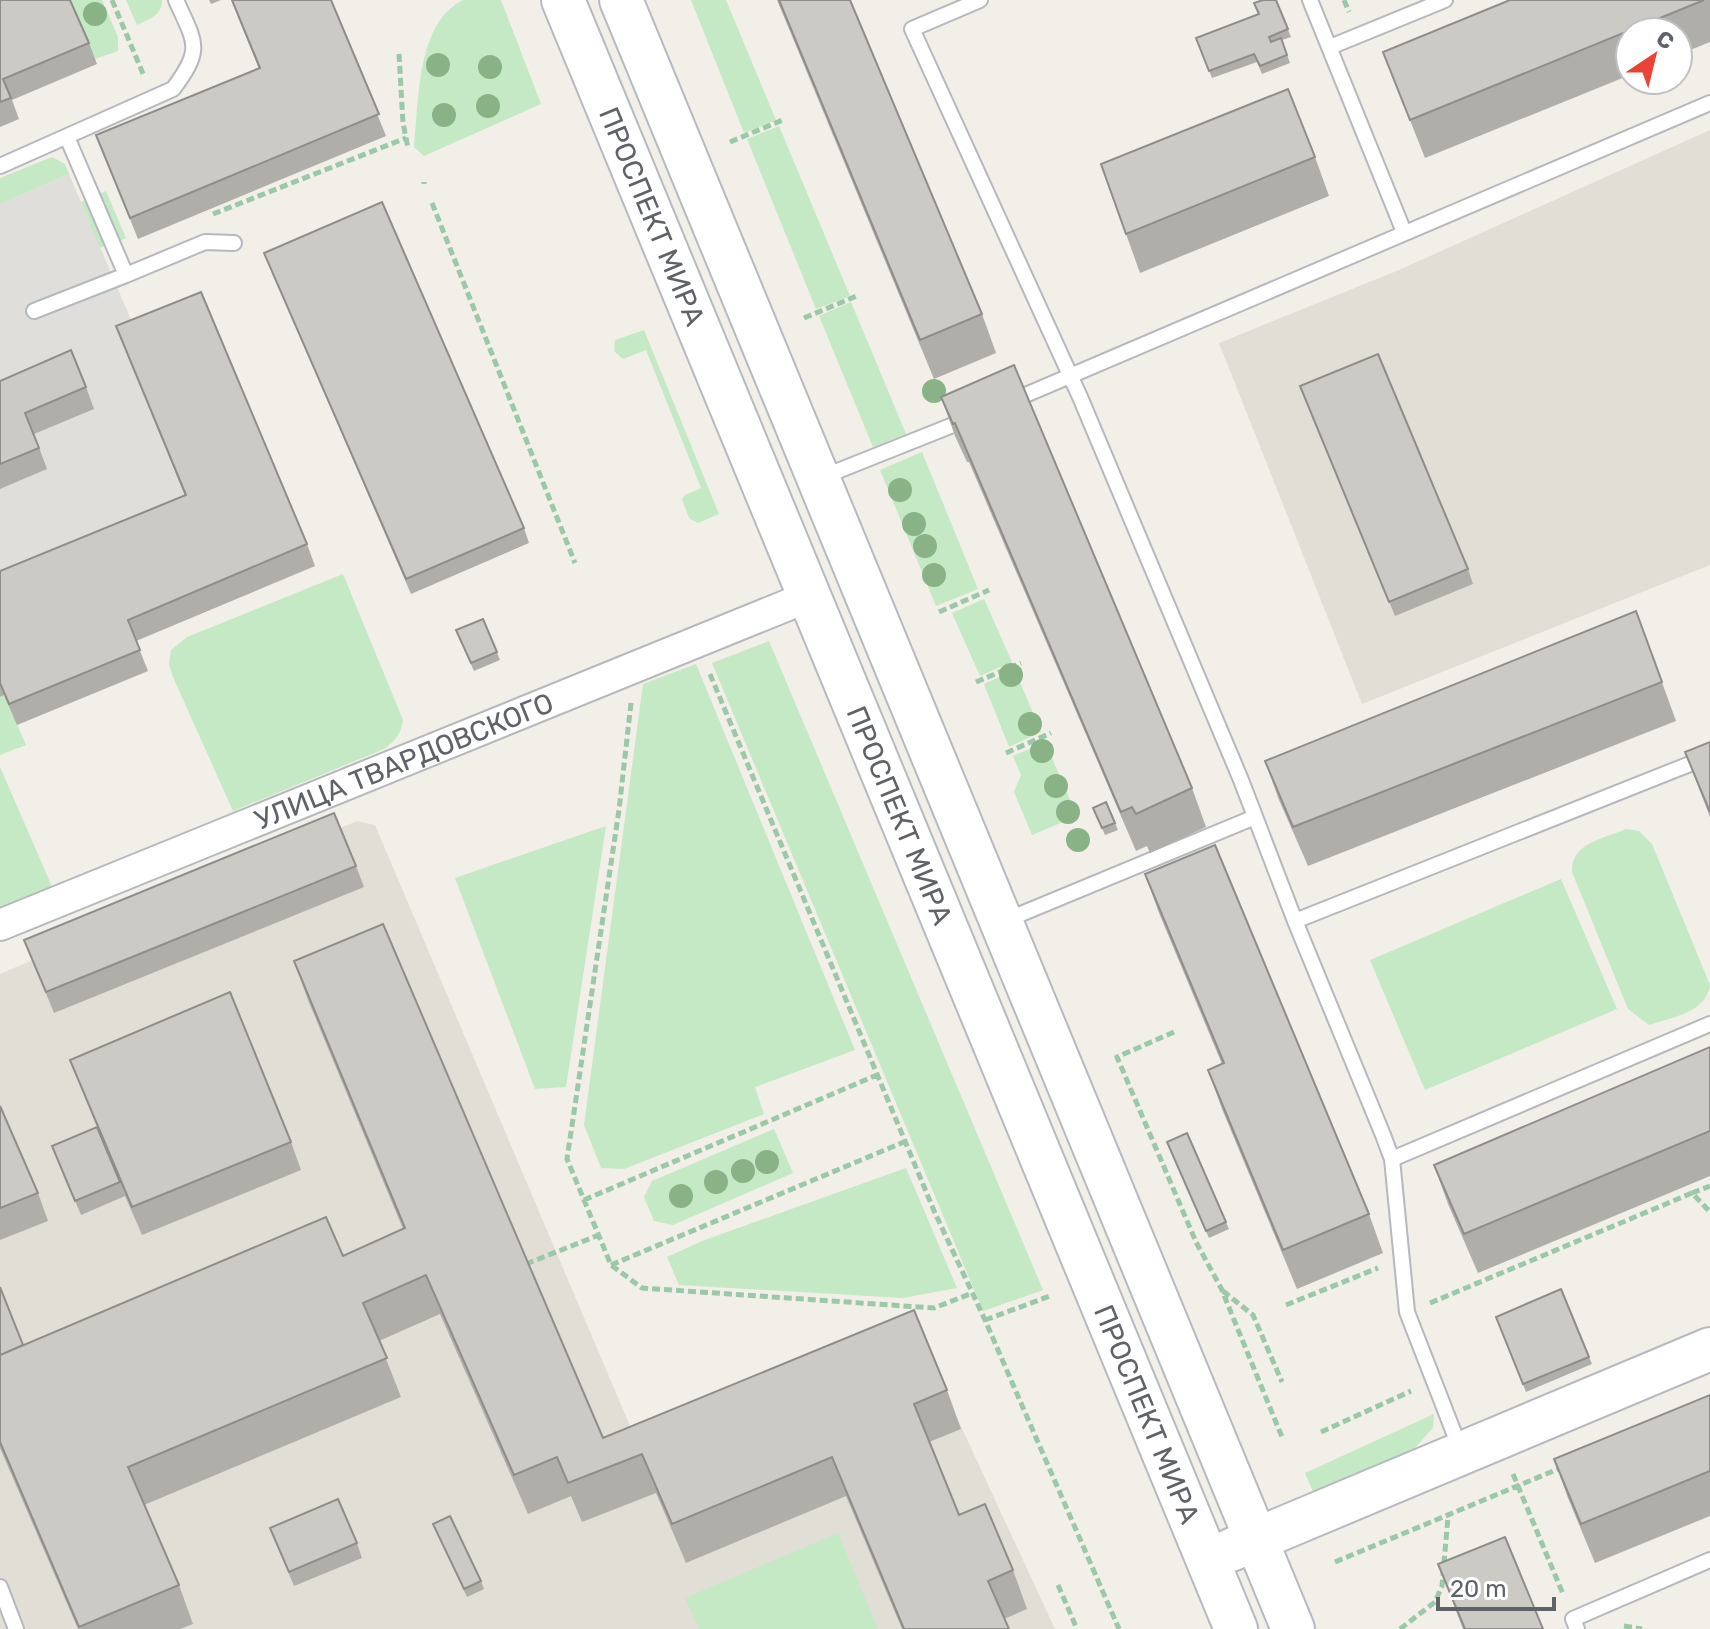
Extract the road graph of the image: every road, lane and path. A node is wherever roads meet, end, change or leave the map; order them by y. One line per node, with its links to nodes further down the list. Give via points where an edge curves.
1 (112, 0): 10 (path)
2 (176, 0): 10 (lane, via 195,44 191,65 173,89)
3 (563, 0): 30 (main road, ПРОСПЕКТ МИРА)
4 (621, 0): 27 (main road, ПРОСПЕКТ МИРА)
5 (980, 0): 26 (lane, via 912,29)
6 (1310, 0): 8 (lane)
7 (1445, 0): 8 (lane)
8 (1330, 47): 20 (lane)
9 (399, 54): 14 (path)
10 (153, 99): 13 (lane)
11 (1710, 103): 20 (lane)
12 (785, 119): 15 (path)
13 (67, 137): 17 (lane); 22 (lane)
14 (406, 138): 16 (path); 19 (path)
15 (730, 142)
16 (408, 148)
17 (0, 166)
18 (432, 203): 28 (path)
19 (204, 218)
20 (1404, 232): 26 (lane)
21 (234, 243): 22 (lane, via 205,242)
22 (126, 275): 24 (lane)
23 (859, 295): 25 (path)
24 (34, 311)
25 (804, 318)
26 (1070, 375): 27 (lane); 39 (lane)
27 (820, 478): 41 (main road, ПРОСПЕКТ МИРА)
28 (575, 563)
29 (989, 590): 31 (path)
30 (810, 596): 32 (street, УЛИЦА ТВАРДОВСКОГО); 72 (main road, ПРОСПЕКТ МИРА)
31 (939, 612)
32 (697, 643): 34 (street, УЛИЦА ТВАРДОВСКОГО); 45 (path)
33 (1021, 663): 35 (path)
34 (635, 666): 42 (street, УЛИЦА ТВАРДОВСКОГО); 50 (path, via 567,1159)
35 (976, 682)
36 (1051, 733): 37 (path)
37 (1006, 753)
38 (1710, 756): 40 (lane)
39 (1255, 817): 40 (lane); 41 (lane)
40 (1295, 921): 47 (lane)
41 (1003, 922): 71 (main road, ПРОСПЕКТ МИРА)
42 (0, 925)
43 (1710, 1024): 47 (lane)
44 (1174, 1032): 56 (path, via 1117,1057)
45 (877, 1075): 46 (path); 50 (path)
46 (904, 1142): 55 (path); 57 (path)
47 (1392, 1159): 53 (lane)
48 (1710, 1186): 49 (path)
49 (1692, 1193): 51 (path); 60 (path)
50 (584, 1200): 52 (path)
51 (1710, 1212)
52 (599, 1235): 54 (path); 55 (path)
53 (1402, 1258): 59 (path); 60 (lane)
54 (526, 1264)
55 (611, 1265): 57 (path, via 642,1288 934,1308)
56 (1221, 1288): 64 (path, via 1253,1315); 66 (path)
57 (970, 1294): 61 (path)
58 (1050, 1296): 61 (path)
59 (1286, 1305)
60 (1407, 1312): 63 (lane)
61 (985, 1320): 80 (path)
62 (1710, 1349): 67 (main road)
63 (1433, 1380): 65 (path); 67 (lane)
64 (1282, 1382)
65 (1321, 1432)
66 (1282, 1437)
67 (1479, 1444): 69 (path); 71 (main road)
68 (1573, 1463): 69 (path)
69 (1518, 1486): 70 (path); 77 (path)
70 (1448, 1517): 74 (path); 83 (path, via 1442,1586 1435,1602)
71 (1256, 1539): 72 (main road); 82 (main road, ПРОСПЕКТ МИРА)
72 (1207, 1559): 81 (main road, ПРОСПЕКТ МИРА)
73 (1710, 1560): 77 (lane)
74 (1335, 1562)
75 (1058, 1585): 79 (path)
76 (0, 1587): 78 (lane)
77 (1575, 1624)
78 (16, 1629)
79 (1077, 1629)
80 (1119, 1629)
81 (1236, 1629)
82 (1293, 1629)
83 (1400, 1629)

